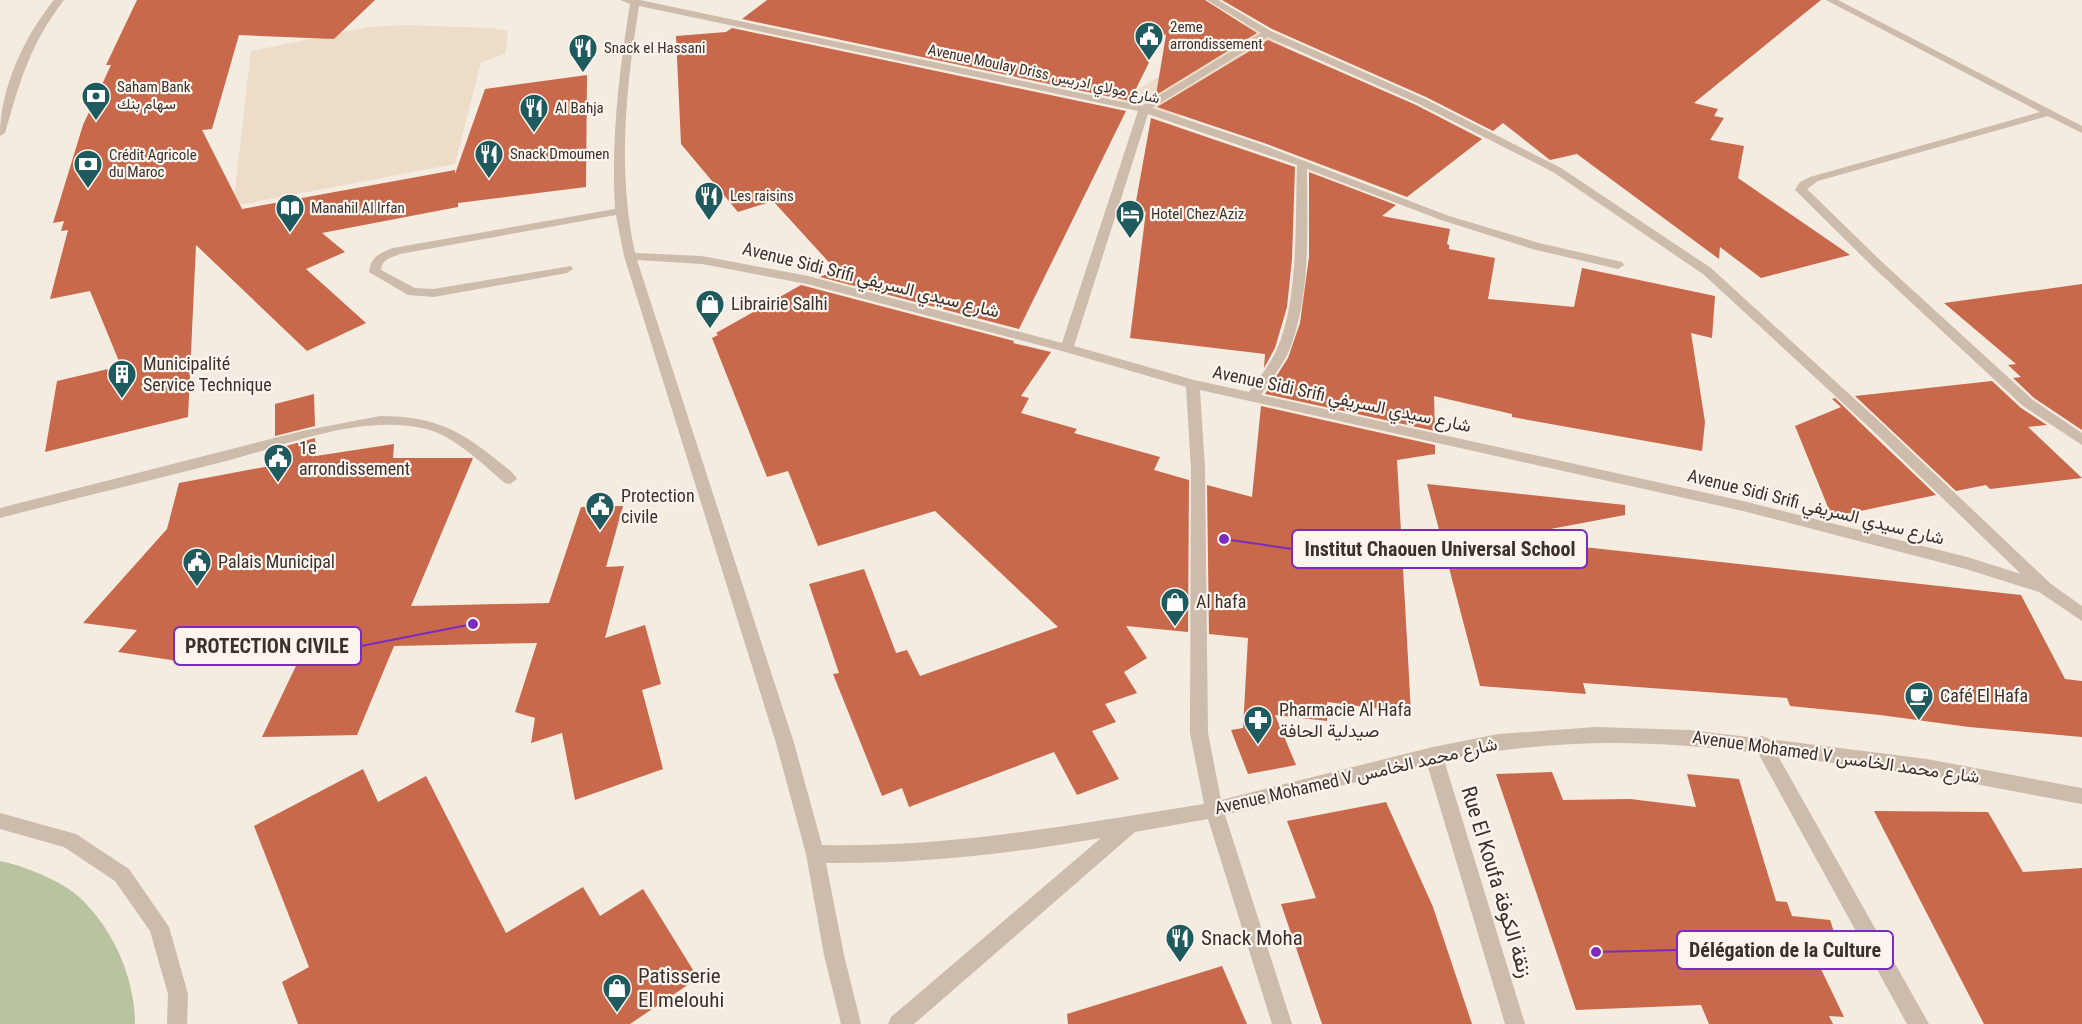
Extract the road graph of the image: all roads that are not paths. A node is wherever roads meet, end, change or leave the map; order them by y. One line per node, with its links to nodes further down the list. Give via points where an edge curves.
1 (59, 0): 9 (street, via 28,44)
2 (632, 0): 6 (street, Avenue Moulay Driss شارع مولاي ادريس); 11 (street, via 620,133)
3 (1212, 0): 5 (street)
4 (1831, 0): 7 (street)
5 (1268, 33): 6 (street); 21 (street, via 1421,101 1557,170 1707,271)
6 (1144, 109): 10 (street, Avenue Moulay Driss شارع مولاي ادريس); 15 (street)
7 (2049, 113): 8 (street); 18 (street, via 1814,179 1804,184 1802,190 2028,403)
8 (2082, 130)
9 (0, 133)
10 (1302, 164): 13 (street, Avenue Moulay Driss شارع مولاي ادريس, via 1445,218 1536,246); 17 (street, via 1292,314 1285,344)
11 (621, 211): 12 (street); 14 (street, via 397,251 383,256 376,263 375,272 412,292 434,293)
12 (630, 256): 15 (street, Avenue Sidi Srifi شارع سيدي السريفي, via 756,268); 29 (street, via 785,743)
13 (1618, 265)
14 (567, 269)
15 (1067, 348): 16 (street, Avenue Sidi Srifi شارع سيدي السريفي)
16 (1193, 384): 17 (street, Avenue Sidi Srifi شارع سيدي السريفي); 26 (street, via 1198,469 1199,734)
17 (1253, 398): 21 (street, Avenue Sidi Srifi شارع سيدي السريفي, via 1743,506 1967,563)
18 (2082, 440)
19 (510, 478): 20 (street, via 443,431 417,423 377,421)
20 (0, 513)
21 (2046, 588): 22 (street)
22 (2082, 615)
23 (1762, 744): 24 (street, Avenue Mohamed V شارع محمد الخامس, via 1689,736 1596,734 1498,742); 25 (street, Avenue Mohamed V شارع محمد الخامس, via 1927,767); 35 (street)
24 (1432, 754): 26 (street, Avenue Mohamed V شارع محمد الخامس); 34 (street, Rue El Koufa زنقة الكوفة)
25 (2082, 796)
26 (1214, 810): 28 (street, Avenue Mohamed V شارع محمد الخامس); 33 (street)
27 (0, 821): 30 (street, via 69,840 122,875 159,927 178,994)
28 (1130, 824): 29 (street, Avenue Mohamed V شارع محمد الخامس, via 1044,840 901,855); 32 (street)
29 (815, 854): 31 (street)
30 (177, 1024)
31 (851, 1024)
32 (898, 1024)
33 (1282, 1024)
34 (1515, 1024)
35 (1919, 1024)

